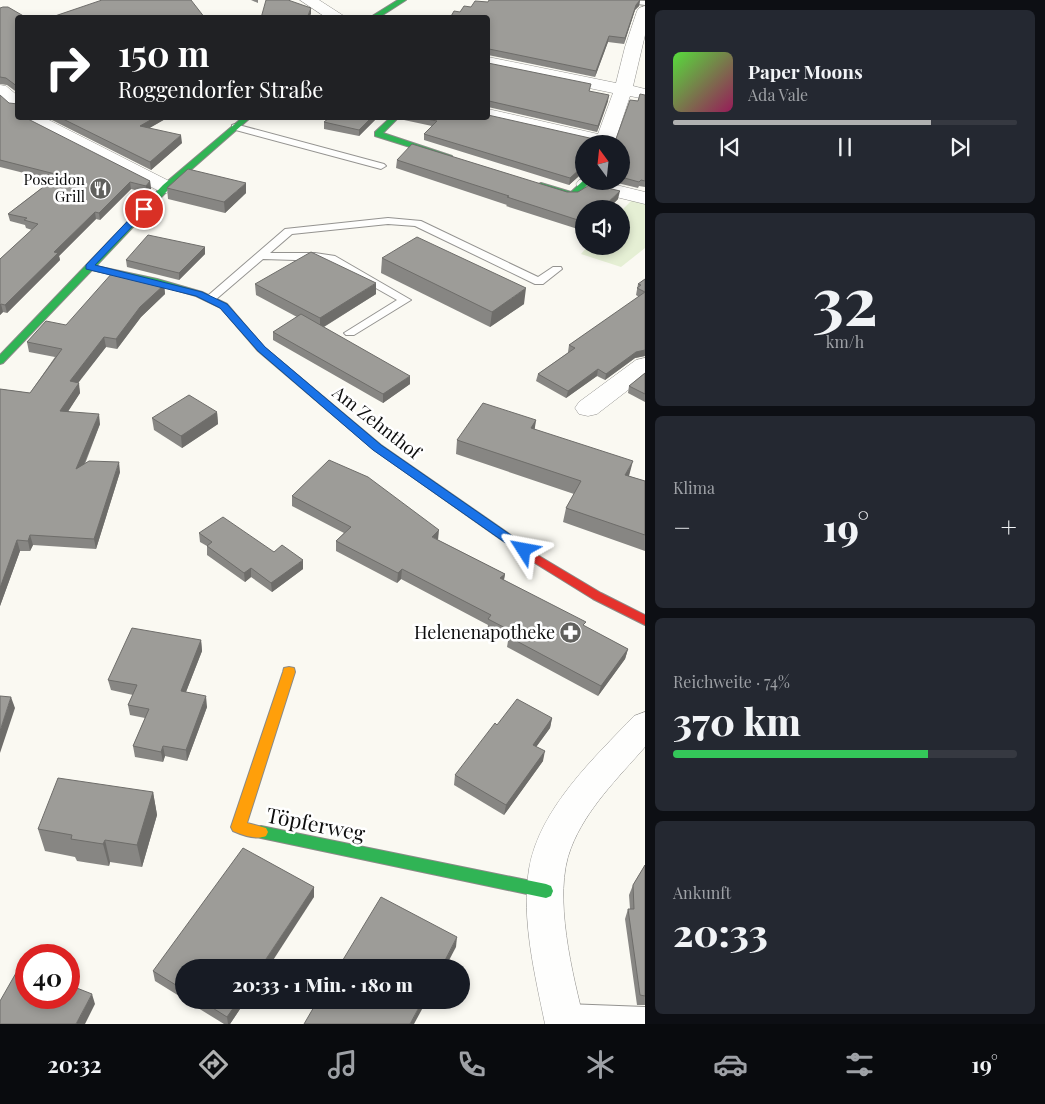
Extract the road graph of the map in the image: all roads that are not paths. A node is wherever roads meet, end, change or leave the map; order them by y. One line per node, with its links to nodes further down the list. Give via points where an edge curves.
1 (308, 0): 6 (street)
2 (403, 0): 7 (street)
3 (622, 0): 4 (lane)
4 (645, 3)
5 (645, 11): 8 (street)
6 (334, 15)
7 (377, 15)
8 (641, 36): 11 (street)
9 (490, 62): 11 (street)
10 (0, 90): 13 (street)
11 (623, 90): 12 (street); 20 (street)
12 (645, 94)
13 (15, 102)
14 (490, 114): 19 (street)
15 (36, 120): 24 (street)
16 (244, 120): 18 (street)
17 (392, 120): 21 (street, via 378,134)
18 (235, 127): 22 (lane); 24 (street)
19 (575, 135)
20 (607, 135)
21 (462, 160)
22 (381, 166)
23 (527, 181): 25 (street, via 573,195)
24 (166, 187): 29 (street)
25 (578, 190)
26 (616, 190): 27 (street)
27 (645, 198)
28 (262, 256): 30 (lane, via 289,231 403,221 417,223 539,282); 31 (lane); 32 (lane, via 330,258 405,300)
29 (89, 267): 31 (street, Am Zehnthof, via 157,282); 33 (street)
30 (557, 269)
31 (210, 299): 36 (street, Am Zehnthof, via 230,311 254,342 285,371 377,447 540,561 597,596)
32 (350, 333)
33 (0, 361)
34 (645, 365): 35 (street)
35 (588, 408)
36 (645, 620)
37 (288, 672): 39 (street, Töpferweg, via 238,827)
38 (645, 725): 39 (street, via 585,792 570,816 552,851)
39 (546, 891): 41 (street, via 550,950)
40 (645, 1017): 41 (lane)
41 (564, 1019)

